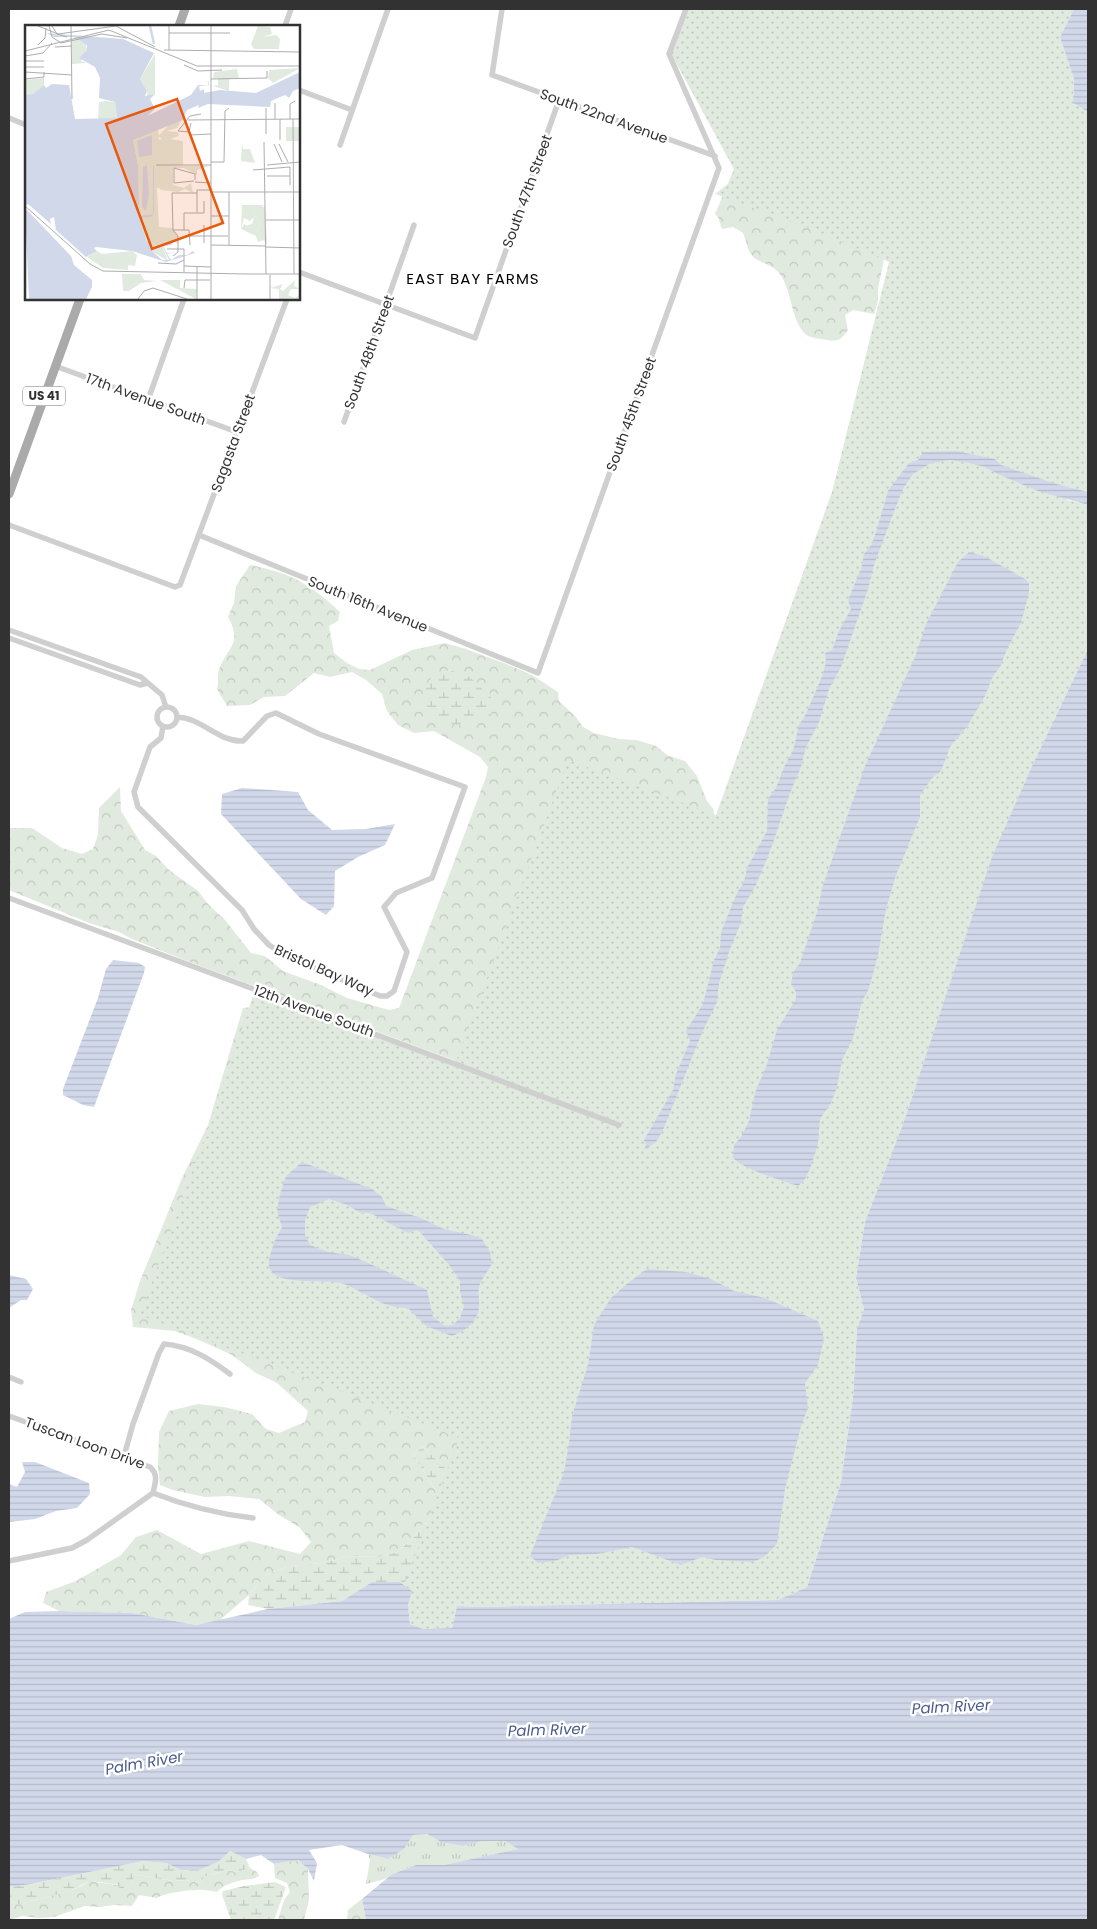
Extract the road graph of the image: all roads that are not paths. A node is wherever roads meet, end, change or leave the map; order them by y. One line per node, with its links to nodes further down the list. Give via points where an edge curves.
1 (185, 9): 6 (main road)
2 (291, 9): 7 (street)
3 (388, 9): 10 (street)
4 (502, 9): 9 (street, South 22nd Avenue, via 492,75)
5 (686, 9): 14 (street, via 668,54)
6 (179, 25)
7 (285, 25)
8 (300, 90): 10 (street)
9 (559, 100): 14 (street, South 22nd Avenue); 20 (street, South 47th Street, via 475,338)
10 (352, 110): 13 (street)
11 (9, 118): 12 (street)
12 (25, 125)
13 (340, 145)
14 (715, 156): 30 (street, South 45th Street, via 719,168)
15 (414, 226): 20 (street, South 48th Street)
16 (300, 272): 20 (street)
17 (80, 300): 21 (main road, US 41)
18 (184, 300): 22 (street)
19 (287, 300): 24 (street, Sagasta Street)
20 (386, 305): 23 (street, South 48th Street)
21 (55, 366): 22 (street, 17th Avenue South); 25 (main road, US 41)
22 (148, 400): 24 (street, 17th Avenue South)
23 (344, 422)
24 (237, 432): 27 (street, Sagasta Street)
25 (10, 487)
26 (9, 526): 27 (street, Sagasta Street, via 177,586)
27 (198, 536): 30 (street, South 16th Avenue)
28 (9, 630): 31 (street, via 141,677)
29 (9, 638): 31 (street, via 140,685)
30 (538, 673)
31 (147, 683): 32 (street, via 162,695)
32 (166, 707): 33 (street, via 173,709); 34 (street, via 158,716)
33 (177, 717): 34 (street, via 173,725); 34 (street, Bristol Bay Way, via 201,724 234,741 243,741 267,716 276,713 319,734 465,787 432,878 396,893 384,906 406,952 394,991 388,996 380,996 269,945 242,910 138,807 134,792 150,747 161,738)
34 (163, 726)
35 (9, 898): 36 (street, 12th Avenue South)
36 (619, 1125)
37 (230, 1374): 41 (street, via 208,1358 178,1345 164,1344)
38 (9, 1377): 39 (street)
39 (21, 1382)
40 (9, 1416): 41 (street, Tuscan Loon Drive)
41 (124, 1456): 42 (street, Tuscan Loon Drive, via 154,1471)
42 (153, 1493): 43 (street, via 181,1504); 44 (street, via 72,1548)
43 (253, 1518)
44 (9, 1561)

